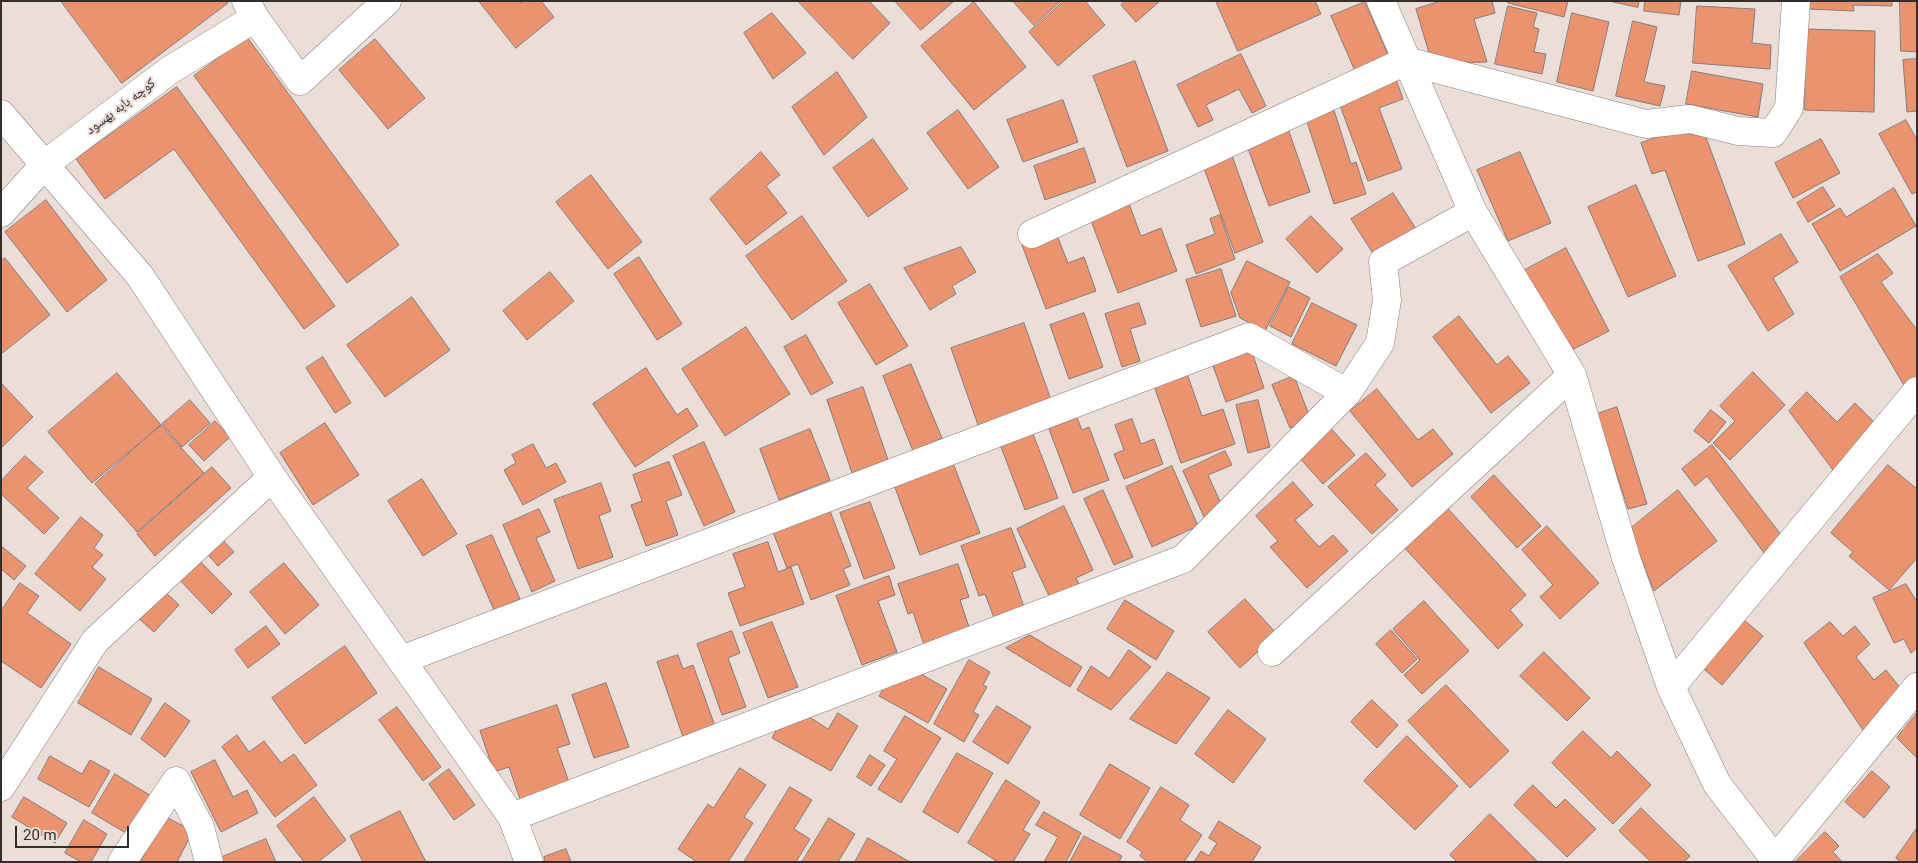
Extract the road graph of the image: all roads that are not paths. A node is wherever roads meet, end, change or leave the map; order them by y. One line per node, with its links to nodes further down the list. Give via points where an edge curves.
1 (387, 1): 4 (street, via 300,81)
2 (1381, 1): 5 (street)
3 (1796, 1): 5 (street, via 1789,108 1773,133 1738,131 1690,119 1646,124)
4 (251, 10): 7 (street, کوچه بابه بهسود)
5 (1406, 61): 8 (street); 10 (street)
6 (1, 114): 7 (street)
7 (46, 164): 9 (street, کوچه بابه بهسود); 14 (street, via 140,276)
8 (1473, 212): 11 (street); 13 (street, via 1383,262 1387,300 1380,343)
9 (1, 213)
10 (1032, 234)
11 (1572, 375): 15 (street); 17 (street, via 1626,558)
12 (1917, 391): 17 (street)
13 (1347, 393): 16 (street, via 1249,337); 20 (street, via 1182,559)
14 (272, 477): 16 (street); 19 (street, via 95,640)
15 (1272, 652)
16 (401, 660): 20 (street)
17 (1671, 687): 21 (street, via 1716,784)
18 (1917, 687): 21 (street)
19 (1, 788)
20 (512, 817): 24 (street)
21 (1776, 861)
22 (122, 862): 23 (street, via 176,781 200,827)
23 (210, 862)
24 (529, 862)

